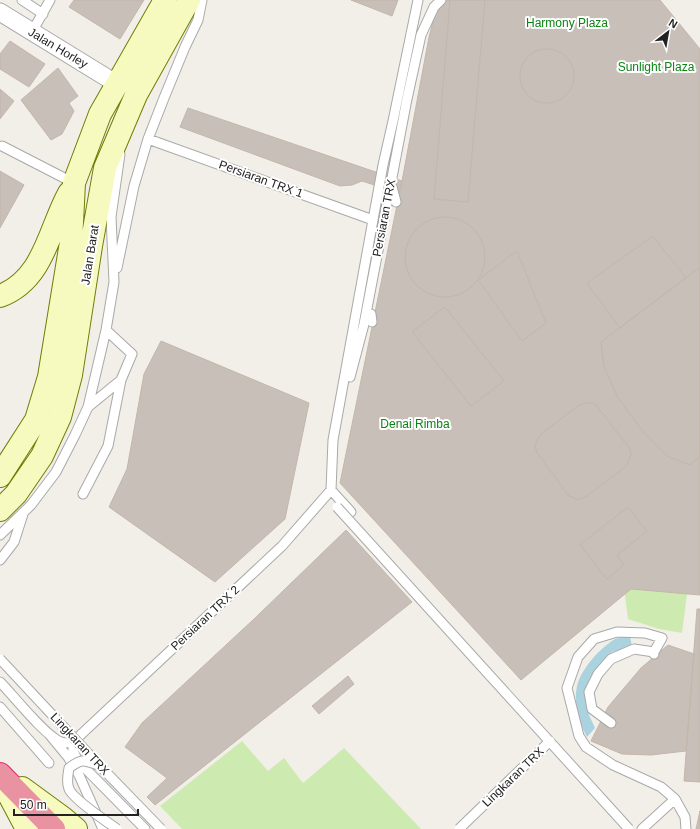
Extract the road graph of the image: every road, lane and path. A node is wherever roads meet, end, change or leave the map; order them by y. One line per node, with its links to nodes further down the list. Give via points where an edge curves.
1 (22, 0): 9 (lane)
2 (50, 0): 9 (lane)
3 (165, 0): 11 (street, Jalan Barat)
4 (189, 0): 12 (street, Jalan Barat)
5 (202, 0): 13 (lane, via 198,20)
6 (418, 0): 18 (lane, Persiaran TRX)
7 (441, 0): 16 (lane, Persiaran TRX, via 434,7 421,35 406,99)
8 (0, 12): 10 (street, Jalan Horley)
9 (43, 14): 10 (lane)
10 (32, 32): 11 (street, Jalan Horley)
11 (117, 84): 15 (street, Jalan Barat, via 100,114)
12 (129, 109): 19 (street, Jalan Barat, via 105,168); 20 (lane, via 111,217)
13 (148, 139): 18 (lane, Persiaran TRX 1); 20 (lane, via 134,186)
14 (2, 146): 15 (lane)
15 (74, 183): 19 (street, Jalan Barat); 21 (street, via 32,274 19,286)
16 (391, 184): 17 (lane); 25 (lane, Persiaran TRX, via 370,317)
17 (396, 202)
18 (373, 220): 25 (lane, Persiaran TRX)
19 (81, 244): 26 (street, Jalan Barat, via 36,420); 30 (street, Jalan Barat, via 71,375 60,418 42,456 16,494)
20 (114, 282): 22 (lane)
21 (0, 296)
22 (106, 330): 23 (lane, via 132,354); 24 (lane)
23 (120, 380): 24 (lane); 28 (lane, via 108,446)
24 (88, 407): 32 (lane, via 56,472)
25 (333, 440): 27 (lane, Persiaran TRX)
26 (0, 476)
27 (331, 490): 31 (lane); 41 (lane, Persiaran TRX 2, via 282,546)
28 (83, 494)
29 (337, 507): 40 (lane, bridge)
30 (0, 510)
31 (350, 512)
32 (23, 513): 33 (lane); 34 (lane, via 14,542)
33 (0, 535)
34 (0, 560)
35 (0, 659): 43 (lane, Lingkaran TRX, bridge)
36 (0, 682): 39 (lane)
37 (0, 707): 42 (lane)
38 (611, 723): 46 (lane, via 592,709 589,692 598,674 611,659 634,649 654,653 662,638 645,632 617,632 594,639 578,657 567,688 579,736 586,747 613,765 660,787)
39 (49, 734): 41 (lane, via 59,741); 50 (lane, via 79,775)
40 (550, 741): 54 (lane, Lingkaran TRX, bridge); 55 (lane, Lingkaran TRX, bridge)
41 (73, 742): 52 (lane, via 77,760)
42 (49, 763)
43 (99, 765): 51 (lane, bridge, via 84,760 69,768 67,778 70,790 83,804); 53 (lane, Lingkaran TRX, bridge)
44 (0, 773): 48 (highway); 49 (street)
45 (0, 778): 47 (street)
46 (675, 799): 56 (lane); 57 (lane, via 685,817)
47 (27, 829)
48 (54, 829)
49 (76, 829)
50 (103, 829)
51 (117, 829)
52 (145, 829)
53 (161, 829)
54 (459, 829)
55 (629, 829)
56 (642, 829)
57 (686, 829)

